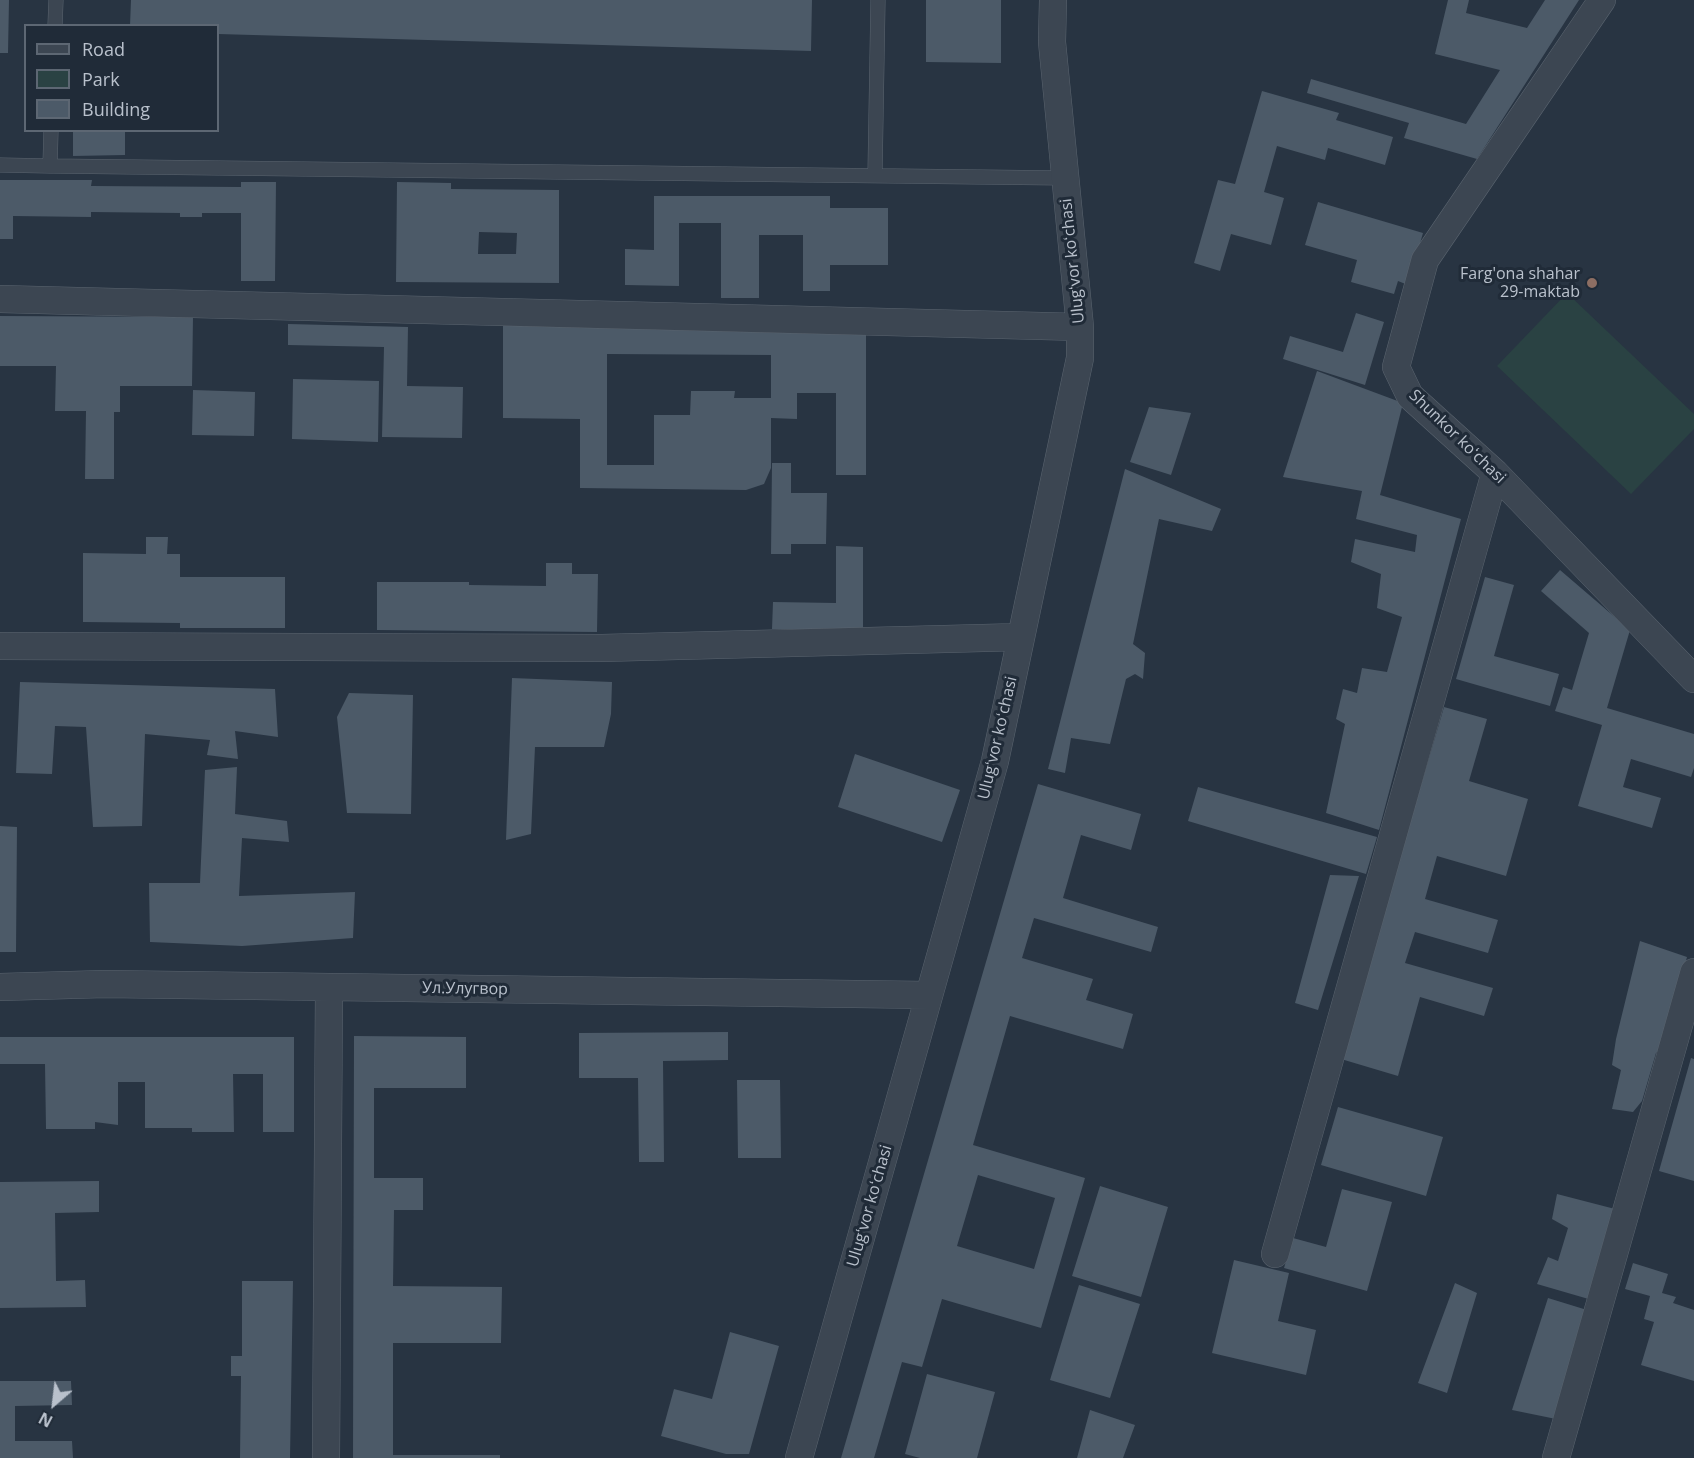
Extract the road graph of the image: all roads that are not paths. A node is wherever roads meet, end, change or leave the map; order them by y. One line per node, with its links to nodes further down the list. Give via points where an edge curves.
1 (56, 0): 5 (lane)
2 (878, 0): 9 (lane)
3 (1053, 0): 10 (street, Ulugʻvor koʻchasi, via 1052,42)
4 (1602, 0): 13 (street, Shunkor koʻchasi, via 1425,260 1396,367 1410,396)
5 (55, 24)
6 (51, 132): 8 (lane)
7 (0, 165): 8 (lane)
8 (50, 166): 9 (lane)
9 (875, 174): 10 (lane)
10 (1065, 178): 12 (street, Ulugʻvor koʻchasi)
11 (0, 299): 12 (street)
12 (1080, 327): 14 (street, Ulugʻvor koʻchasi, via 1080,358)
13 (1495, 473): 16 (street, Shunkor koʻchasi); 21 (street)
14 (1021, 637): 15 (street, via 602,648); 20 (street, Ulugʻvor koʻchasi, via 995,761)
15 (0, 646)
16 (1694, 679)
17 (1694, 972): 24 (street)
18 (0, 987): 19 (street, Ул.Улугвор)
19 (329, 987): 20 (street, Ул.Улугвор); 22 (street)
20 (929, 995): 23 (street, Ulugʻvor koʻchasi)
21 (1275, 1254)
22 (326, 1458)
23 (799, 1458)
24 (1556, 1458)

